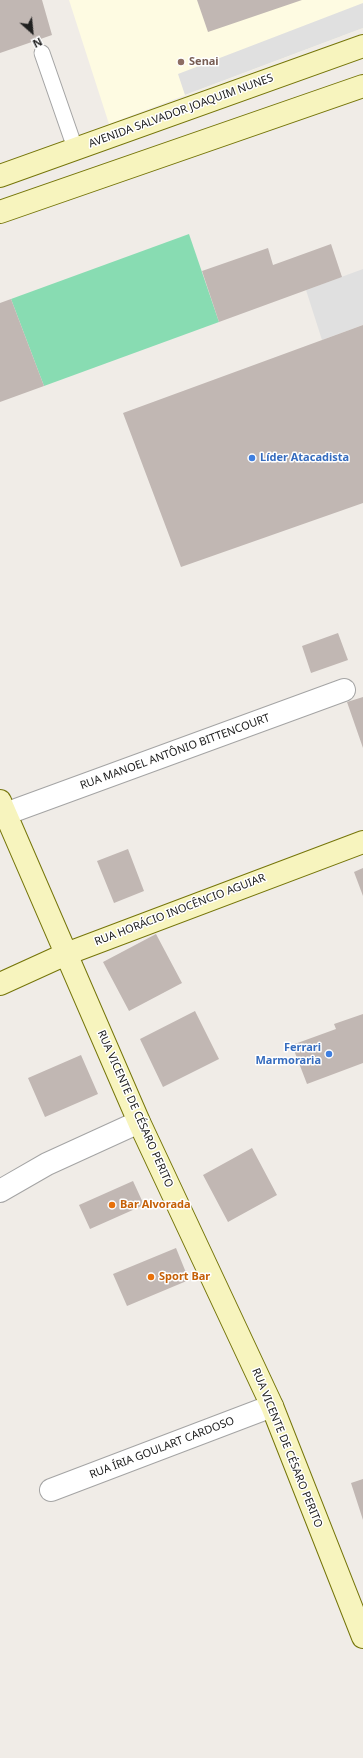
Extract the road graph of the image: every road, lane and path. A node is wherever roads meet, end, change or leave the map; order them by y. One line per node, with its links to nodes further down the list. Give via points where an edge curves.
1 (363, 46): 4 (street, AVENIDA SALVADOR JOAQUIM NUNES)
2 (42, 53): 4 (lane)
3 (363, 86): 6 (street)
4 (76, 148): 5 (street, AVENIDA SALVADOR JOAQUIM NUNES)
5 (0, 176)
6 (0, 212)
7 (344, 690): 8 (street, RUA MANOEL ANTÔNIO BITTENCOURT)
8 (3, 807): 10 (street, RUA VICENTE DE CÉSARO PERITO)
9 (363, 842): 10 (street, RUA HORÁCIO INOCÊNCIO AGUIAR)
10 (66, 954): 11 (street, RUA HORÁCIO INOCÊNCIO AGUIAR); 12 (street, RUA VICENTE DE CÉSARO PERITO)
11 (0, 984)
12 (139, 1122): 13 (street, via 47,1164); 14 (street, RUA VICENTE DE CÉSARO PERITO)
13 (0, 1191)
14 (272, 1406): 15 (street, RUA ÍRIA GOULART CARDOSO); 16 (street, RUA VICENTE DE CÉSARO PERITO)
15 (52, 1490)
16 (363, 1637)

